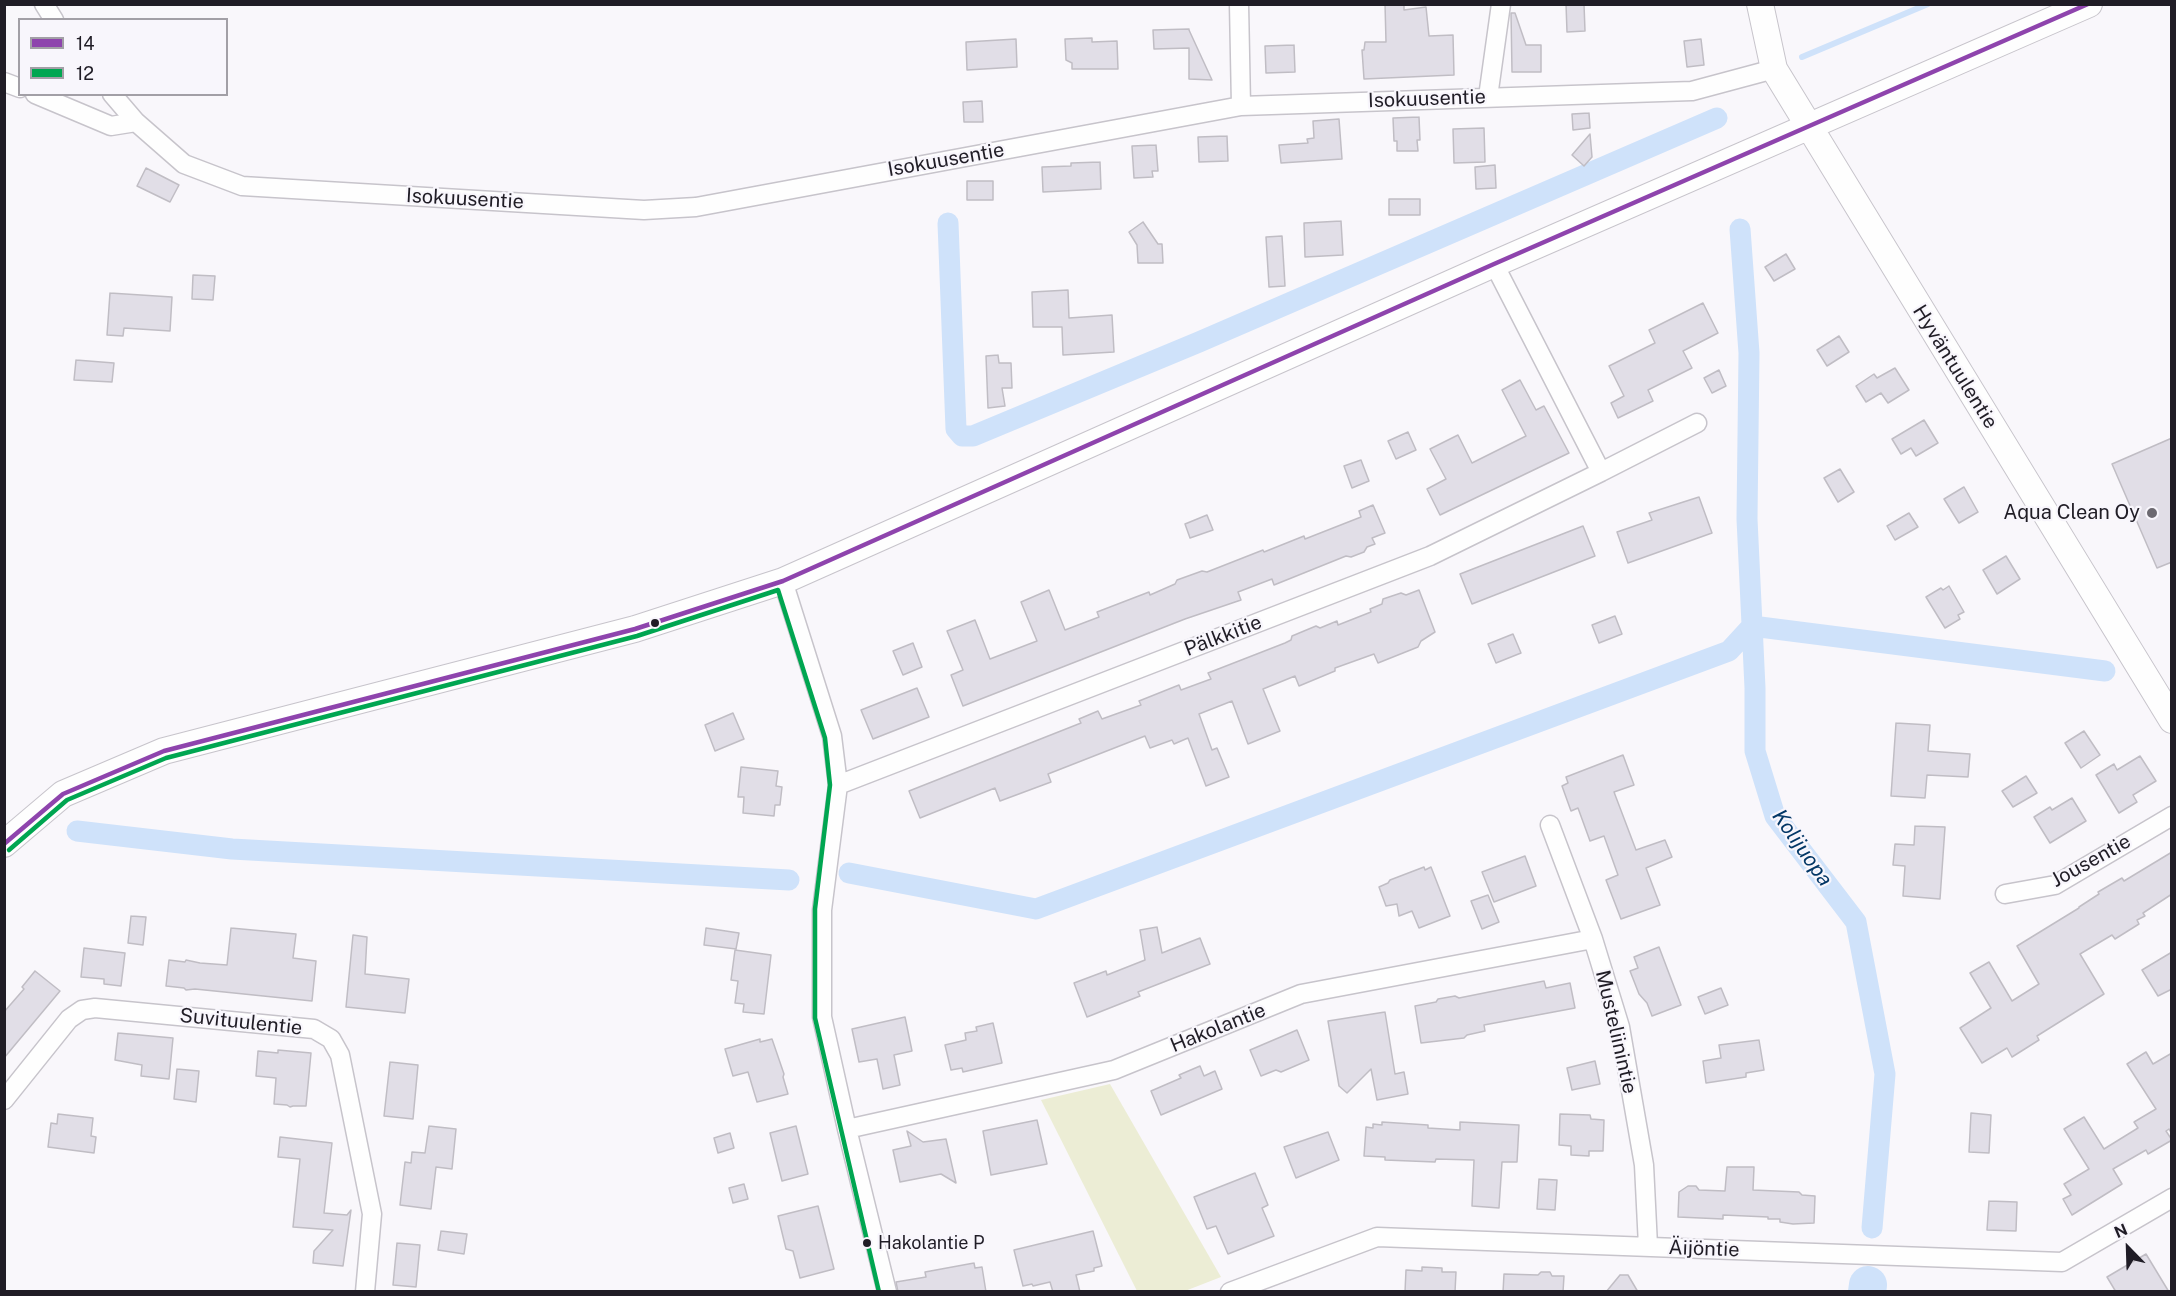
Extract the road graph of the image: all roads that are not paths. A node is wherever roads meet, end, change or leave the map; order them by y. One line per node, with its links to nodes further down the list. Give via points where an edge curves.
1 (44, 4): 6 (street)
2 (1239, 4): 11 (street)
3 (1501, 4): 10 (street)
4 (1760, 4): 7 (street, Hyväntuulentie)
5 (2089, 4): 13 (street)
6 (53, 18)
7 (1774, 69): 10 (street, Isokuusentie, via 1692,91); 13 (street, Hyväntuulentie)
8 (40, 96): 12 (street, via 111,126)
9 (114, 96): 12 (street, Isokuusentie)
10 (1488, 97): 11 (street, Isokuusentie)
11 (1241, 106): 12 (street, Isokuusentie, via 696,207 644,210 242,186 184,164)
12 (136, 122)
13 (1808, 127): 14 (street); 18 (street, Hyväntuulentie)
14 (1494, 264): 16 (street); 17 (street)
15 (1697, 423): 16 (street, Pälkkitie)
16 (1601, 472): 19 (street, Pälkkitie, via 1430,556)
17 (783, 581): 19 (street, via 832,736); 22 (street, via 635,629 164,752 63,794)
18 (2172, 720)
19 (838, 785): 26 (street, via 822,910 822,1017)
20 (2172, 816): 23 (street, Jousentie, via 2055,885)
21 (1550, 825): 24 (street, Musteliinintie)
22 (4, 844)
23 (2005, 894)
24 (1593, 939): 26 (street, Hakolantie, via 1301,994 1114,1070); 28 (street, Musteliinintie, via 1620,1027 1644,1166)
25 (4, 1100): 29 (street, Suvituulentie, via 69,1019 82,1010 95,1008 314,1029 331,1039 340,1055 372,1214)
26 (847, 1129): 30 (street)
27 (2172, 1198): 28 (street, Äijöntie, via 2062,1262)
28 (1648, 1246): 31 (street, Äijöntie, via 1377,1237)
29 (365, 1292)
30 (887, 1292)
31 (1230, 1292)

